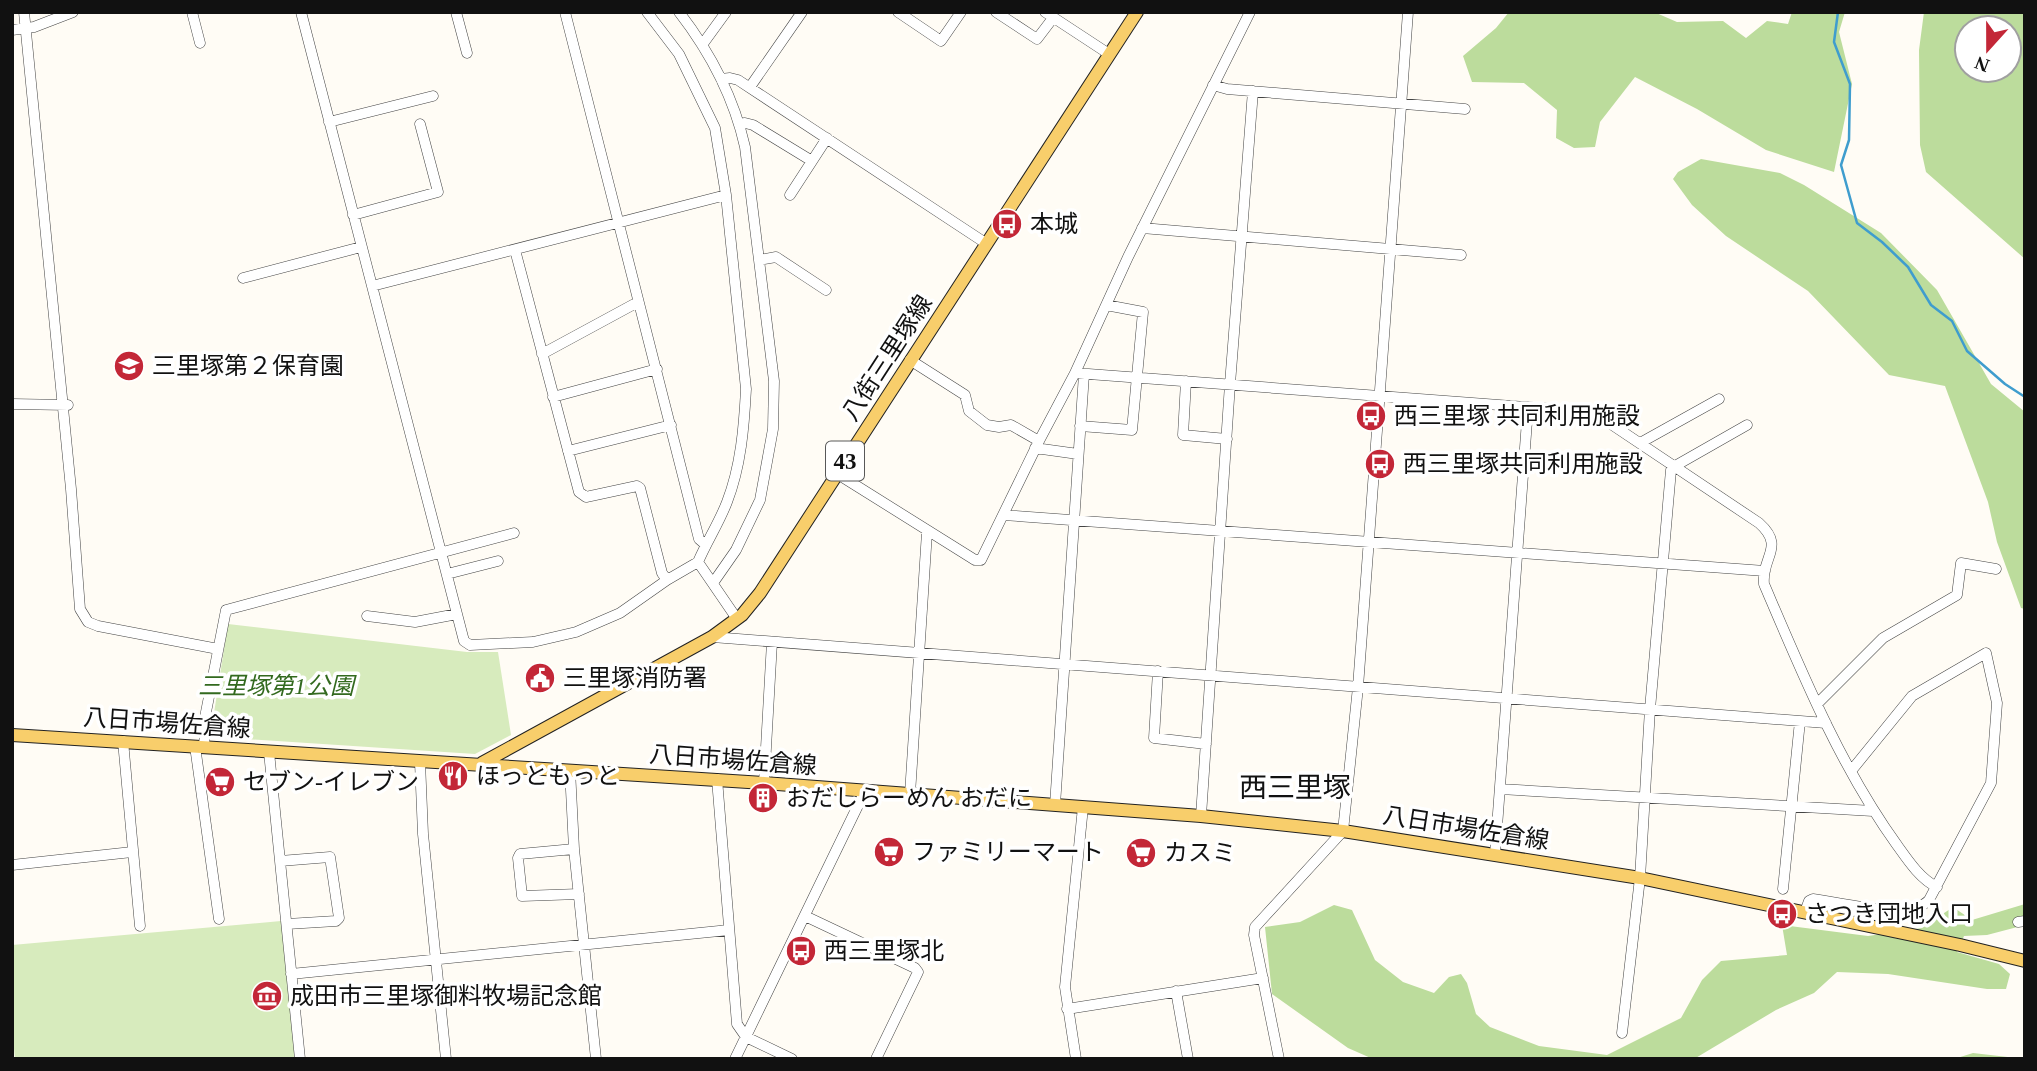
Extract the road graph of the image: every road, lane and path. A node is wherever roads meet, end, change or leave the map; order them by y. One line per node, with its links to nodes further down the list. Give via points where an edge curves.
1 (24, 12): 18 (street)
2 (73, 12): 18 (street)
3 (192, 12): 20 (street)
4 (301, 12): 31 (street)
5 (456, 12): 22 (street)
6 (565, 12): 39 (street)
7 (647, 12): 36 (street, via 679,54 708,110)
8 (679, 12): 21 (street)
9 (726, 12): 21 (street)
10 (802, 12): 26 (street)
11 (898, 12): 16 (street, via 941,41)
12 (996, 12): 17 (street, via 1037,39)
13 (1136, 12): 23 (main road, 八街三里塚線 / 43)
14 (1250, 12): 25 (street)
15 (1408, 12): 29 (street)
16 (959, 13)
17 (1049, 15): 23 (street)
18 (26, 29): 19 (street); 64 (street)
19 (12, 30)
20 (200, 44)
21 (702, 45): 24 (street)
22 (467, 53)
23 (1109, 54): 42 (main road, 八街三里塚線 / 43)
24 (721, 79): 26 (street, via 735,78); 33 (street)
25 (1213, 85): 27 (street); 40 (street)
26 (750, 87): 34 (street)
27 (1253, 91): 29 (street); 41 (street)
28 (433, 96): 31 (street)
29 (1402, 103): 30 (street); 45 (street)
30 (1465, 109)
31 (329, 122): 38 (street)
32 (420, 124): 38 (street, via 438,192)
33 (740, 124): 35 (street, via 752,125); 47 (street)
34 (827, 138): 35 (street); 42 (street)
35 (812, 161): 37 (street)
36 (726, 195): 39 (street); 82 (street, via 745,416 733,486)
37 (790, 195)
38 (353, 215): 43 (street)
39 (620, 221): 44 (street); 51 (street)
40 (1142, 228): 41 (street); 52 (street)
41 (1243, 237): 45 (street); 59 (street)
42 (987, 244): 54 (main road, 八街三里塚線 / 43)
43 (361, 247): 48 (street); 49 (street)
44 (515, 250): 49 (street); 53 (street)
45 (1392, 250): 46 (street); 60 (street)
46 (1461, 256)
47 (759, 260): 50 (street, via 776,257); 92 (street, via 774,382 773,429 760,500 736,550)
48 (243, 278)
49 (372, 286): 83 (street)
50 (826, 290)
51 (638, 302): 53 (street); 55 (street)
52 (1106, 305): 56 (street); 57 (street, via 1143,312)
53 (542, 354): 61 (street)
54 (910, 360): 71 (street, via 965,395 969,411 987,425 1011,425); 75 (main road, 八街三里塚線 / 43)
55 (657, 369): 61 (street); 66 (street)
56 (1080, 374): 57 (street); 68 (street); 71 (street)
57 (1138, 378): 58 (street); 68 (street, via 1132,430)
58 (1185, 381): 59 (street); 69 (street, via 1183,435)
59 (1230, 384): 60 (street); 69 (street)
60 (1380, 396): 65 (street); 81 (street)
61 (554, 397): 72 (street)
62 (1719, 399): 70 (street)
63 (12, 404): 64 (street)
64 (65, 405): 98 (street, via 80,608 85,619 98,626)
65 (1528, 407): 70 (street, via 1593,412); 84 (street)
66 (671, 425): 72 (street); 82 (street, via 699,539)
67 (1747, 425): 74 (street)
68 (1080, 426): 73 (street)
69 (1227, 439): 79 (street)
70 (1640, 443): 74 (street)
71 (1037, 444): 73 (street); 76 (street)
72 (568, 451): 91 (street, via 582,496 640,488)
73 (1078, 454): 77 (street)
74 (1675, 466): 87 (street, via 1671,470); 89 (street, via 1769,532 1773,544)
75 (836, 473): 78 (street); 95 (main road, 八街三里塚線 / 43, via 760,593)
76 (1003, 515): 77 (street); 78 (street, via 981,561)
77 (1074, 521): 79 (street); 100 (street)
78 (927, 532): 99 (street)
79 (1220, 532): 81 (street); 102 (street)
80 (514, 533): 83 (street)
81 (1369, 542): 84 (street); 103 (street)
82 (706, 545): 86 (street)
83 (441, 552): 90 (street); 98 (street, via 226,610)
84 (1517, 553): 87 (street); 104 (street)
85 (498, 561): 90 (street)
86 (698, 562): 91 (street); 92 (street)
87 (1664, 564): 89 (street); 106 (street)
88 (1996, 569): 105 (street, via 1961,562 1957,595 1882,638)
89 (1765, 571): 105 (street, via 1764,584)
90 (447, 574): 93 (street)
91 (667, 580): 93 (street, via 620,613 551,639 470,645 464,641)
92 (713, 583): 95 (street)
93 (457, 614): 94 (street, via 415,622)
94 (367, 616)
95 (737, 619): 96 (main road, 八街三里塚線 / 43)
96 (712, 637): 97 (street); 115 (main road, 八街三里塚線 / 43)
97 (772, 642): 99 (street); 119 (street)
98 (218, 649): 112 (street)
99 (919, 653): 100 (street); 122 (street)
100 (1064, 664): 101 (street); 124 (street)
101 (1158, 671): 102 (street); 111 (street, via 1154,738)
102 (1211, 675): 103 (street); 111 (street)
103 (1358, 687): 104 (street); 129 (street)
104 (1507, 698): 106 (street); 120 (street)
105 (1818, 703): 108 (street)
106 (1650, 709): 107 (street); 123 (street)
107 (1800, 721): 108 (street); 126 (street)
108 (1826, 723): 117 (street)
109 (12, 735): 110 (main road, 八日市場佐倉線)
110 (122, 741): 112 (main road, 八日市場佐倉線); 131 (street)
111 (1206, 744): 128 (street)
112 (200, 747): 113 (main road, 八日市場佐倉線); 141 (street)
113 (269, 751): 114 (main road, 八日市場佐倉線); 133 (street)
114 (421, 762): 115 (main road, 八日市場佐倉線); 146 (street)
115 (481, 764): 116 (main road, 八日市場佐倉線)
116 (570, 770): 118 (main road, 八日市場佐倉線); 130 (street)
117 (1851, 771): 127 (street); 136 (street, via 1912,696 1986,653 1997,703 1991,783)
118 (717, 779): 119 (main road, 八日市場佐倉線); 144 (street)
119 (764, 783): 121 (main road, 八日市場佐倉線)
120 (1500, 789): 123 (street); 132 (street)
121 (864, 791): 122 (main road, 八日市場佐倉線); 140 (street)
122 (910, 794): 124 (main road, 八日市場佐倉線)
123 (1644, 798): 126 (street); 135 (street)
124 (1055, 805): 125 (main road, 八日市場佐倉線)
125 (1083, 807): 128 (main road, 八日市場佐倉線); 151 (street, via 1065,987)
126 (1791, 807): 127 (street); 137 (street)
127 (1873, 811): 136 (street, via 1911,864)
128 (1201, 816): 129 (main road, 八日市場佐倉線)
129 (1343, 831): 132 (main road, 八日市場佐倉線); 149 (street, via 1255,927)
130 (574, 849): 138 (street); 138 (street, via 520,854 522,896)
131 (132, 852): 134 (street); 143 (street)
132 (1495, 854): 135 (main road, 八日市場佐倉線)
133 (280, 861): 142 (street); 142 (street, via 330,857 339,918)
134 (12, 865)
135 (1640, 878): 139 (main road, 八日市場佐倉線); 152 (street)
136 (1937, 887): 139 (street, via 1919,907 1887,909 1813,899)
137 (1783, 889)
138 (579, 894): 145 (street)
139 (1805, 912): 147 (main road, 八日市場佐倉線)
140 (805, 916): 153 (street); 159 (street, via 918,972)
141 (219, 919)
142 (286, 924): 148 (street)
143 (140, 926)
144 (729, 930): 145 (street); 153 (street, via 737,1024)
145 (583, 943): 146 (street); 156 (street)
146 (436, 959): 148 (street); 155 (street)
147 (2025, 961)
148 (292, 974): 154 (street)
149 (1263, 978): 150 (street); 162 (street)
150 (1176, 991): 151 (street); 161 (street)
151 (1067, 1009): 160 (street)
152 (1622, 1033)
153 (746, 1037): 157 (street); 158 (street)
154 (300, 1059)
155 (446, 1059)
156 (596, 1059)
157 (735, 1059)
158 (792, 1059)
159 (876, 1059)
160 (1076, 1059)
161 (1188, 1059)
162 (1279, 1059)

